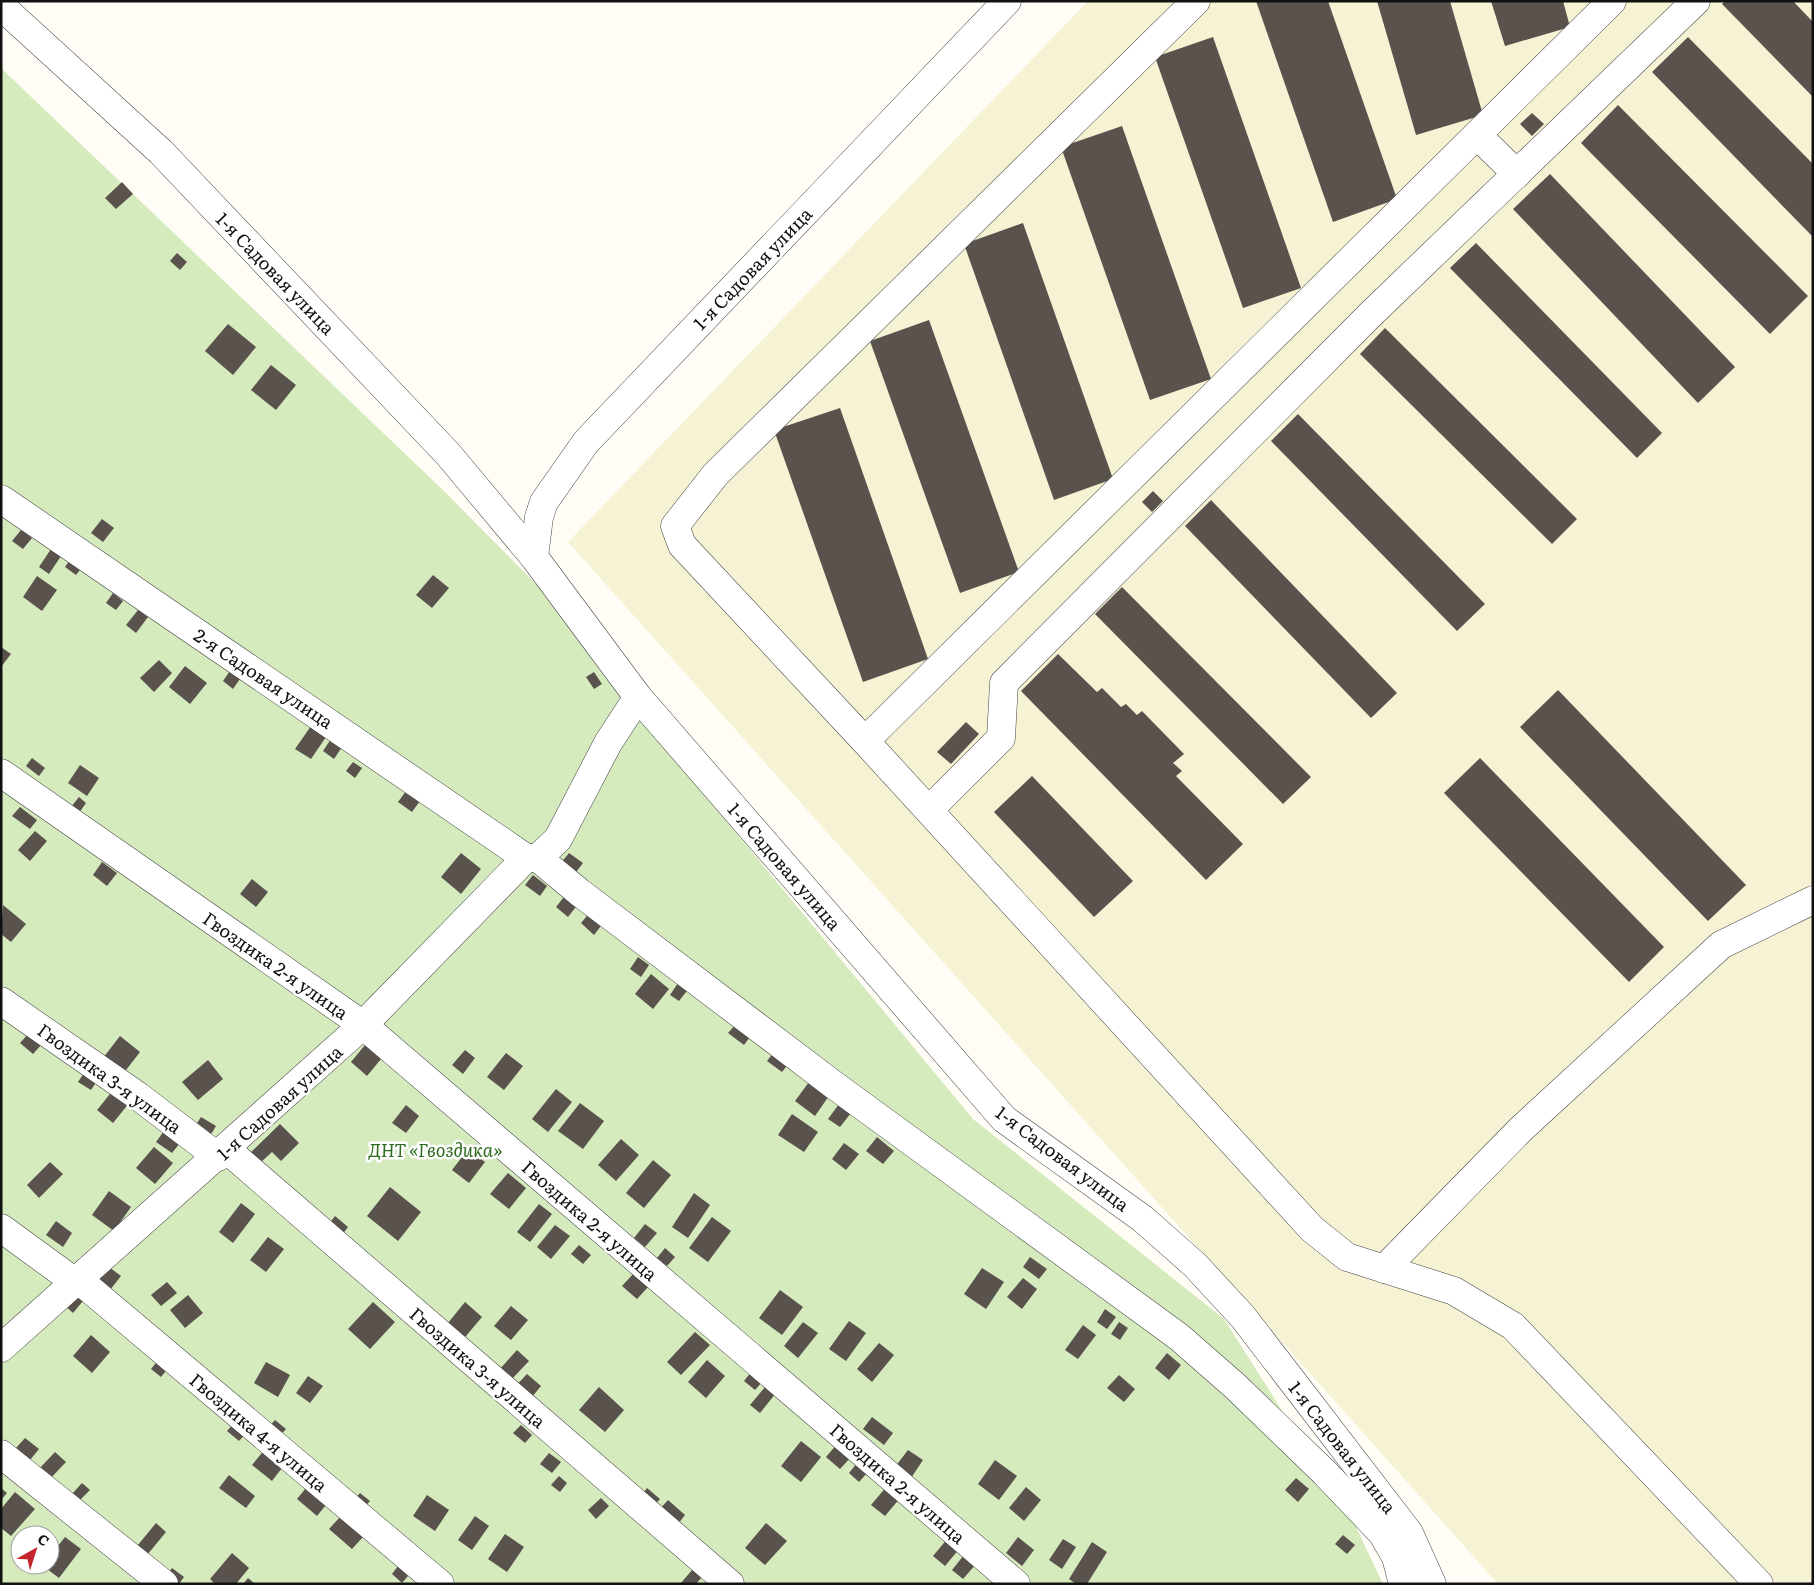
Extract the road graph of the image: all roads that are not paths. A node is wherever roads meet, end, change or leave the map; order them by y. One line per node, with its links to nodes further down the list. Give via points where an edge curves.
1 (1008, 1): 9 (street, 1-я Садовая улица, via 586,442 544,502)
2 (1196, 1): 11 (street, via 715,475 675,526 682,546)
3 (1612, 1): 6 (street)
4 (1696, 1): 7 (street)
5 (1, 6): 9 (street, 1-я Садовая улица, via 161,152 448,454)
6 (1477, 135): 7 (street); 11 (street)
7 (1517, 174): 13 (street, via 1372,314 1004,683 1001,738)
8 (1, 499): 14 (street, 2-я Садовая улица)
9 (534, 557): 10 (street, 1-я Садовая улица)
10 (638, 696): 14 (street, 1-я Садовая улица, via 608,743 558,839); 29 (street, 1-я Садовая улица, via 1004,1119 1144,1219 1195,1265 1243,1317 1409,1533)
11 (865, 741): 13 (street)
12 (1, 773): 17 (street, Гвоздика 2-я улица)
13 (929, 810): 20 (street, via 1312,1228 1347,1257)
14 (532, 858): 17 (street, 1-я Садовая улица); 28 (street, 2-я Садовая улица, via 834,1085 1179,1337 1235,1386 1382,1533 1396,1557)
15 (1813, 900): 20 (street, via 1721,945 1520,1129)
16 (1, 1000): 18 (street, Гвоздика 3-я улица)
17 (363, 1025): 18 (street, 1-я Садовая улица); 27 (street, Гвоздика 2-я улица)
18 (222, 1153): 21 (street, 1-я Садовая улица); 26 (street, Гвоздика 3-я улица)
19 (1, 1228): 21 (street, Гвоздика 4-я улица)
20 (1384, 1269): 30 (street, via 1454,1291 1512,1326)
21 (77, 1281): 22 (street, 1-я Садовая улица); 25 (street, Гвоздика 4-я улица)
22 (1, 1348)
23 (1, 1454): 24 (street)
24 (164, 1584)
25 (440, 1584)
26 (730, 1584)
27 (1016, 1584)
28 (1403, 1584)
29 (1432, 1584)
30 (1759, 1584)

